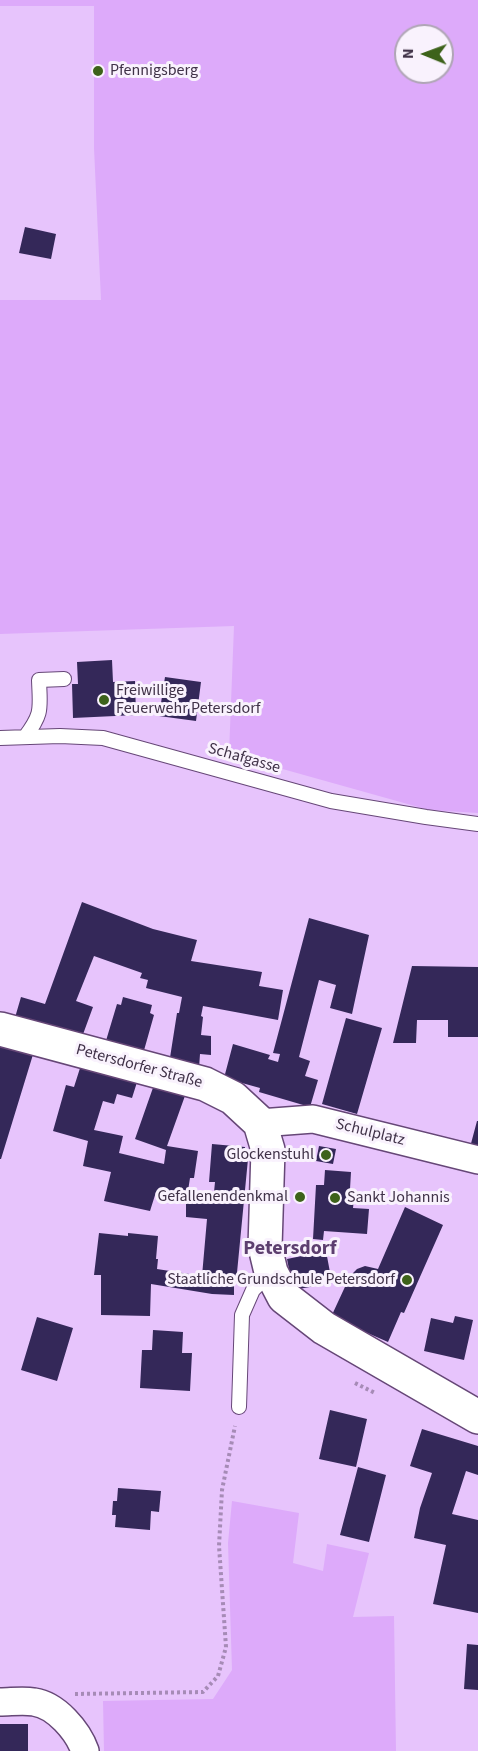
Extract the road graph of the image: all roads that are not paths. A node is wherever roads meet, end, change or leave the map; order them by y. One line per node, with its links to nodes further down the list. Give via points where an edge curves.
1 (64, 679): 2 (lane, via 39,680 40,712)
2 (25, 737): 3 (lane, Schafgasse); 4 (lane, Schafgasse, via 103,738 331,801)
3 (0, 738)
4 (478, 824)
5 (0, 1029): 6 (main road, Petersdorfer Straße, via 205,1084 233,1098)
6 (260, 1123): 7 (street, Schulplatz, via 313,1119); 8 (main road, via 268,1150 265,1247)
7 (478, 1160)
8 (271, 1272): 9 (lane, via 253,1290 242,1315); 10 (main road, via 284,1297 324,1328)
9 (239, 1407)
10 (478, 1417)
11 (0, 1702): 12 (street, via 35,1702 49,1708 65,1720)
12 (85, 1751)

